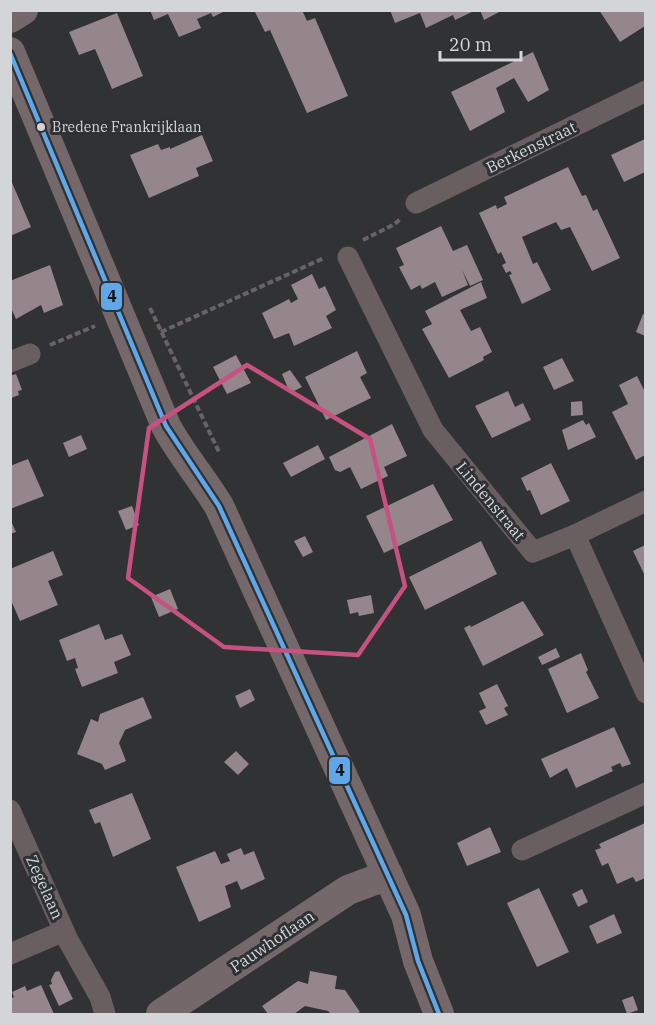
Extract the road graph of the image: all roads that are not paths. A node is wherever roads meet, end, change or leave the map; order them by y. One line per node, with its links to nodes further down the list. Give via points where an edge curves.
1 (23, 10): 2 (street)
2 (10, 18)
3 (10, 52): 13 (street, via 166,426 219,506)
4 (645, 91): 5 (street, Berkenstraat)
5 (416, 203)
6 (346, 252): 8 (street, Lindenstraat, via 433,430 533,552)
7 (645, 501): 8 (street)
8 (575, 535): 9 (street)
9 (645, 693)
10 (645, 794): 12 (street)
11 (10, 810): 14 (street, Zegelaan)
12 (522, 850)
13 (388, 875): 17 (street, Pauwhoflaan, via 348,890); 18 (street, via 406,915 418,961)
14 (64, 931): 15 (street, Zegelaan); 16 (street, Zegelaan)
15 (10, 954)
16 (105, 1014)
17 (161, 1014)
18 (439, 1014)

